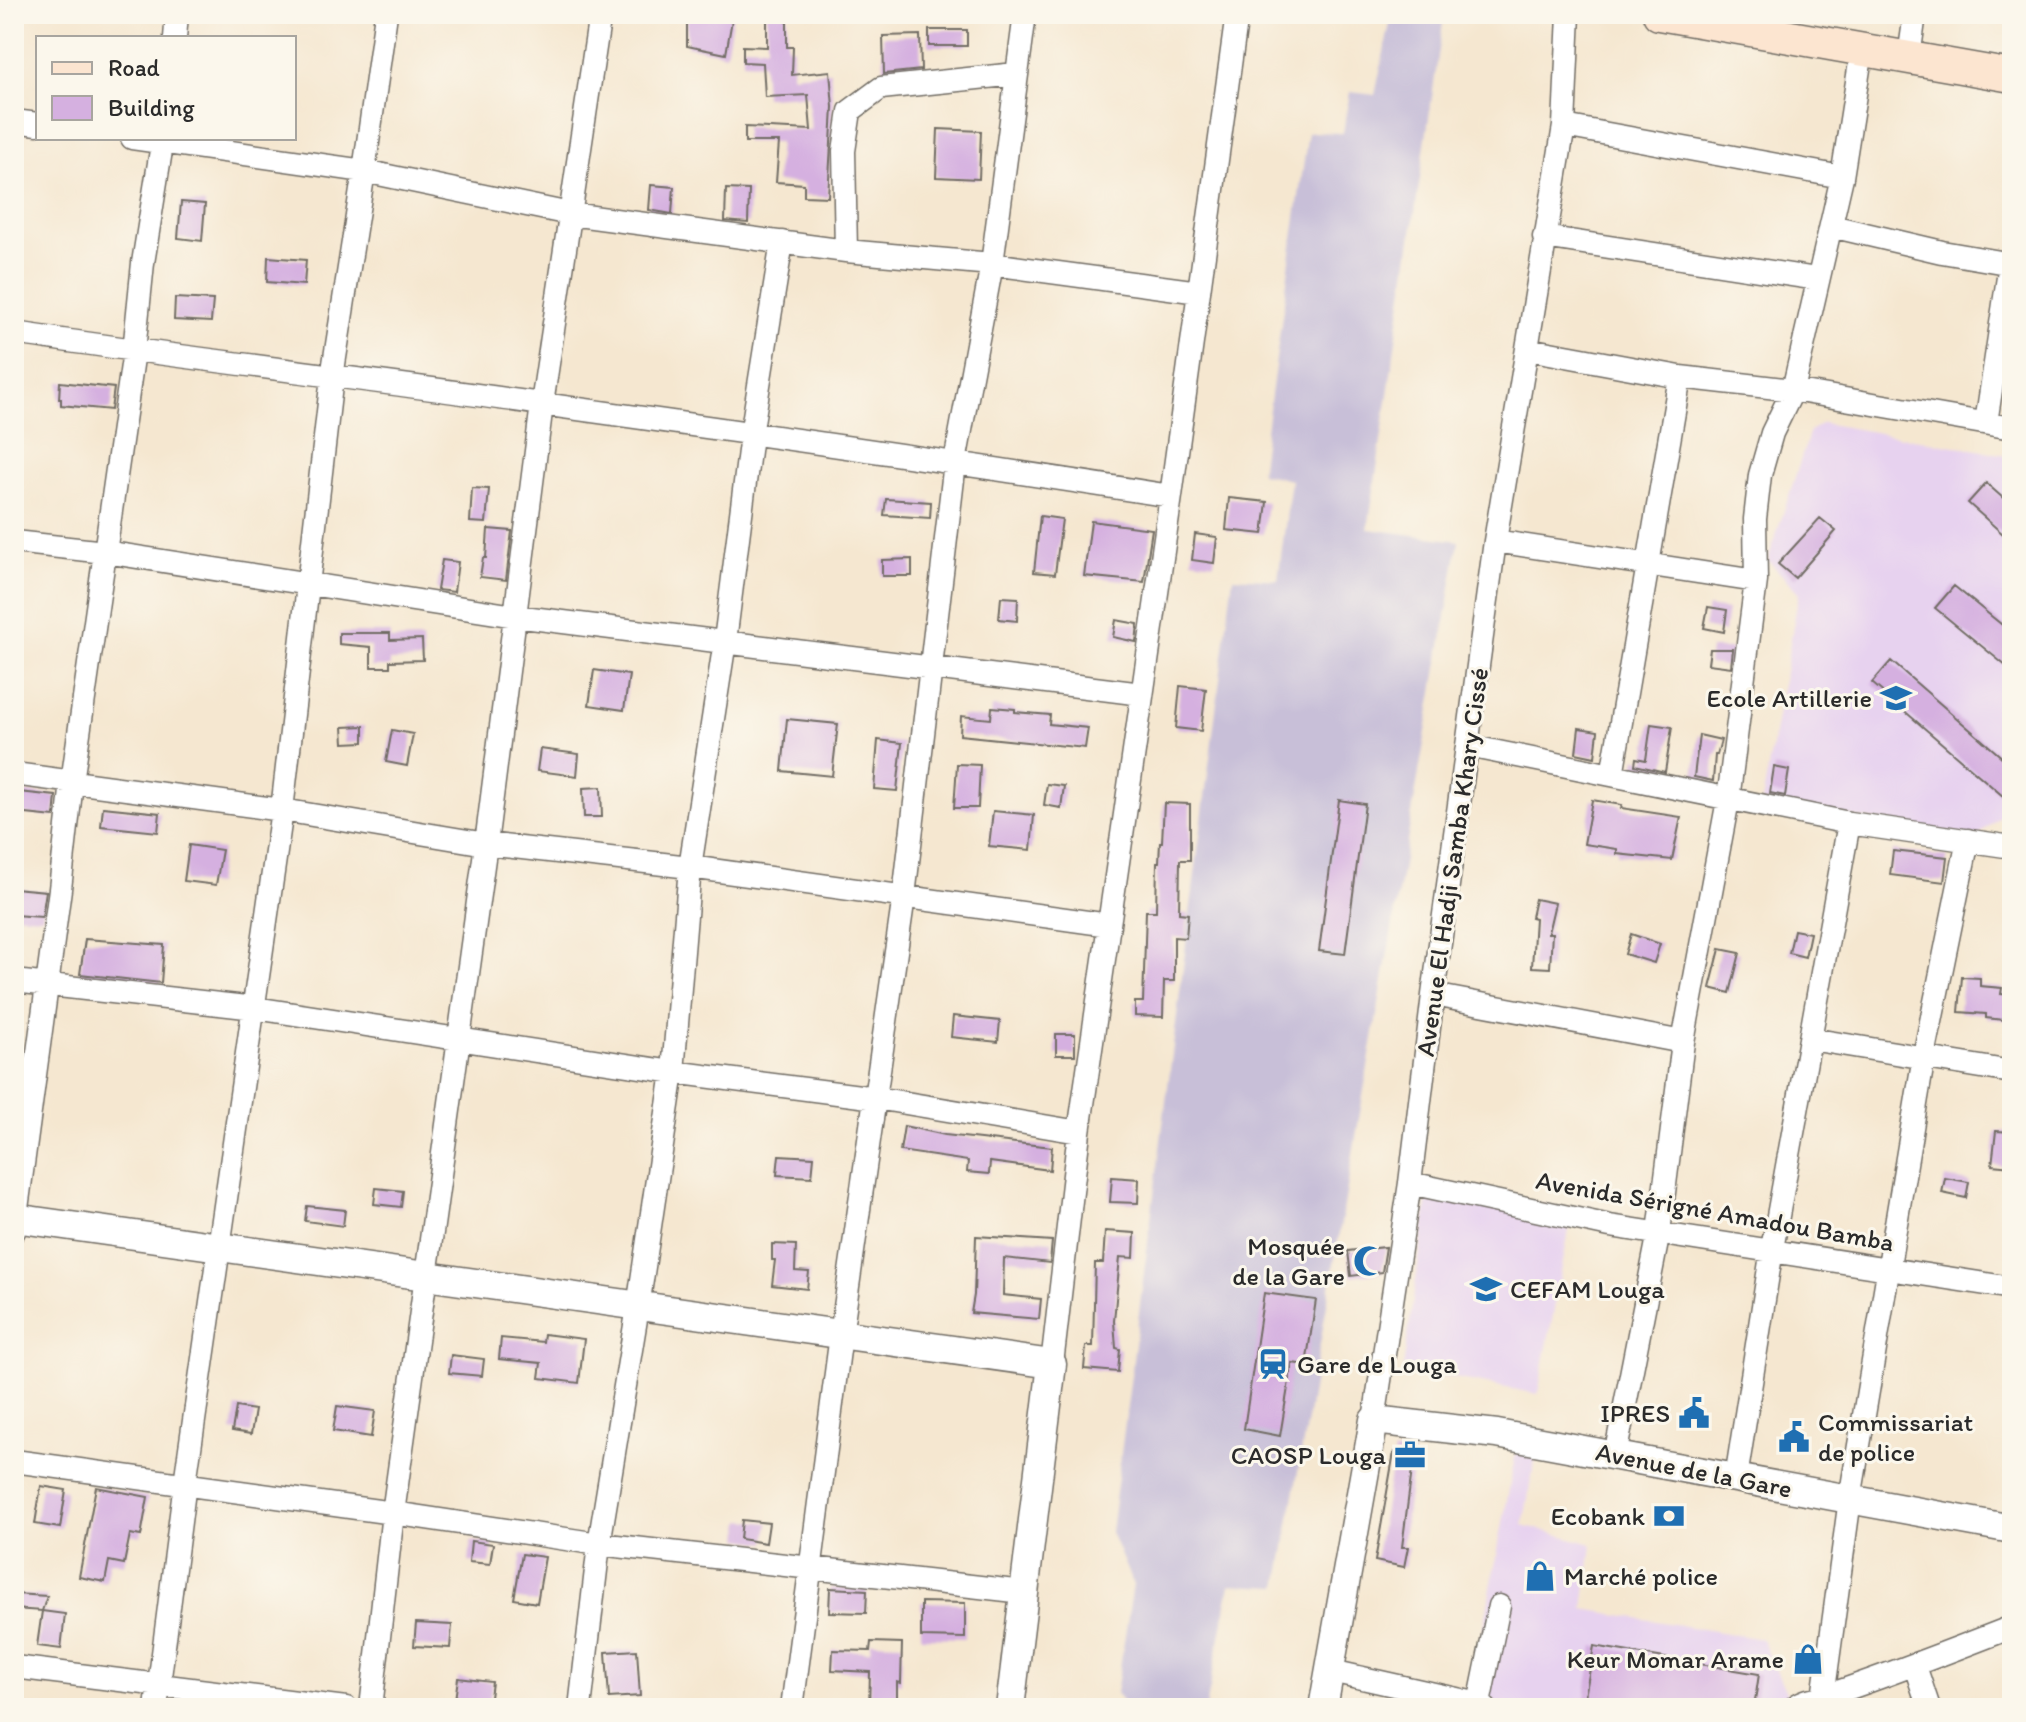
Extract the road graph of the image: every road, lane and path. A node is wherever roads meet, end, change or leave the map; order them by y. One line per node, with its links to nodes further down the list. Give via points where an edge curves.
1 (177, 14): 9 (street)
2 (386, 14): 18 (street)
3 (600, 14): 20 (street)
4 (1025, 14): 12 (street)
5 (1237, 14): 28 (street)
6 (1569, 14): 16 (street, Avenue El Hadji Samba Khary Cissé)
7 (1659, 14): 10 (main road)
8 (1915, 14): 11 (street)
9 (175, 36)
10 (1862, 50): 11 (main road); 19 (street)
11 (1909, 57): 13 (main road)
12 (1016, 74): 24 (street, via 881,88 850,111 844,151); 25 (street)
13 (2012, 76)
14 (14, 121): 15 (street)
15 (36, 124)
16 (1564, 126): 19 (street); 22 (street, Avenue El Hadji Samba Khary Cissé)
17 (163, 140): 18 (street); 31 (street)
18 (364, 171): 20 (street); 32 (street)
19 (1842, 177): 21 (street)
20 (570, 214): 23 (street); 35 (street)
21 (1831, 226): 26 (street); 27 (street)
22 (1544, 237): 27 (street); 30 (street, Avenue El Hadji Samba Khary Cissé)
23 (782, 242): 24 (street); 38 (street)
24 (846, 251): 25 (street)
25 (992, 264): 28 (street); 39 (street)
26 (2011, 264): 36 (street)
27 (1817, 279): 34 (street)
28 (1199, 292): 40 (street)
29 (14, 333): 31 (street)
30 (1528, 349): 33 (street); 41 (street, Avenue El Hadji Samba Khary Cissé)
31 (134, 351): 32 (street); 43 (street)
32 (332, 377): 35 (street); 46 (street)
33 (1680, 377): 34 (street); 44 (street)
34 (1793, 390): 36 (street); 45 (street, via 1772,433 1760,475)
35 (542, 404): 38 (street); 47 (street)
36 (1986, 423): 37 (street)
37 (2012, 428)
38 (751, 435): 39 (street); 48 (street)
39 (955, 462): 40 (street); 49 (street)
40 (1171, 496): 50 (street)
41 (1495, 541): 44 (street); 51 (street, Avenue El Hadji Samba Khary Cissé)
42 (14, 542): 43 (street)
43 (105, 552): 46 (street); 54 (street)
44 (1649, 564): 45 (street); 53 (street)
45 (1756, 581): 55 (street)
46 (307, 585): 47 (street); 56 (street)
47 (515, 616): 48 (street); 59 (street)
48 (725, 641): 49 (street); 61 (street)
49 (932, 670): 50 (street); 62 (street)
50 (1142, 694): 63 (street)
51 (1468, 746): 53 (street); 66 (street, Avenue El Hadji Samba Khary Cissé)
52 (14, 774): 54 (street)
53 (1612, 775): 55 (street)
54 (72, 782): 56 (street); 65 (street)
55 (1728, 800): 57 (street); 70 (street)
56 (282, 810): 59 (street); 67 (street)
57 (1849, 823): 58 (street); 68 (street)
58 (1968, 840): 60 (street); 71 (street)
59 (486, 844): 61 (street); 69 (street)
60 (2012, 847)
61 (690, 867): 62 (street); 72 (street)
62 (904, 896): 63 (street); 74 (street)
63 (1109, 925): 75 (street)
64 (14, 981): 65 (street)
65 (47, 986): 67 (street); 77 (street)
66 (1433, 995): 70 (street); 76 (street, Avenue El Hadji Samba Khary Cissé)
67 (255, 1008): 69 (street); 79 (street)
68 (1810, 1039): 71 (street); 80 (street)
69 (460, 1041): 72 (street); 82 (street)
70 (1683, 1042): 78 (street)
71 (1924, 1056): 73 (street); 81 (street)
72 (673, 1072): 74 (street); 84 (street)
73 (2012, 1072)
74 (876, 1098): 75 (street); 85 (street)
75 (1079, 1132): 86 (street)
76 (1410, 1183): 78 (street, Avenida Sérigné Amadou Bamba); 87 (street, Avenue El Hadji Samba Khary Cissé)
77 (15, 1222): 79 (street)
78 (1659, 1232): 80 (street, Avenida Sérigné Amadou Bamba); 88 (street)
79 (220, 1247): 82 (street); 91 (street)
80 (1772, 1249): 81 (street, Avenida Sérigné Amadou Bamba); 90 (street)
81 (1890, 1269): 83 (street, Avenida Sérigné Amadou Bamba); 92 (street)
82 (424, 1276): 84 (street); 93 (street)
83 (2012, 1288)
84 (638, 1307): 85 (street); 95 (street)
85 (841, 1335): 86 (street); 96 (street)
86 (1052, 1364): 97 (street)
87 (1374, 1420): 88 (street, Avenue de la Gare, via 1497,1434); 102 (street, Avenue El Hadji Samba Khary Cissé)
88 (1615, 1456): 90 (street, Avenue de la Gare)
89 (14, 1461): 91 (street)
90 (1736, 1478): 92 (street, Avenue de la Gare)
91 (185, 1483): 93 (street); 103 (street)
92 (1850, 1499): 94 (street, Avenue de la Gare); 104 (street)
93 (393, 1513): 95 (street); 107 (street)
94 (2012, 1529)
95 (599, 1544): 96 (street); 108 (street)
96 (810, 1567): 97 (street); 109 (street)
97 (1024, 1592): 110 (street)
98 (1499, 1606): 105 (street)
99 (2012, 1627): 100 (street)
100 (1915, 1666): 104 (street); 113 (street)
101 (14, 1667): 103 (street)
102 (1331, 1671): 105 (street); 111 (street, Avenue El Hadji Samba Khary Cissé)
103 (157, 1697): 106 (street)
104 (1823, 1697): 112 (street)
105 (1482, 1706)
106 (346, 1708)
107 (371, 1708)
108 (580, 1708)
109 (792, 1708)
110 (1010, 1708)
111 (1323, 1708)
112 (1794, 1708)
113 (1929, 1708)

